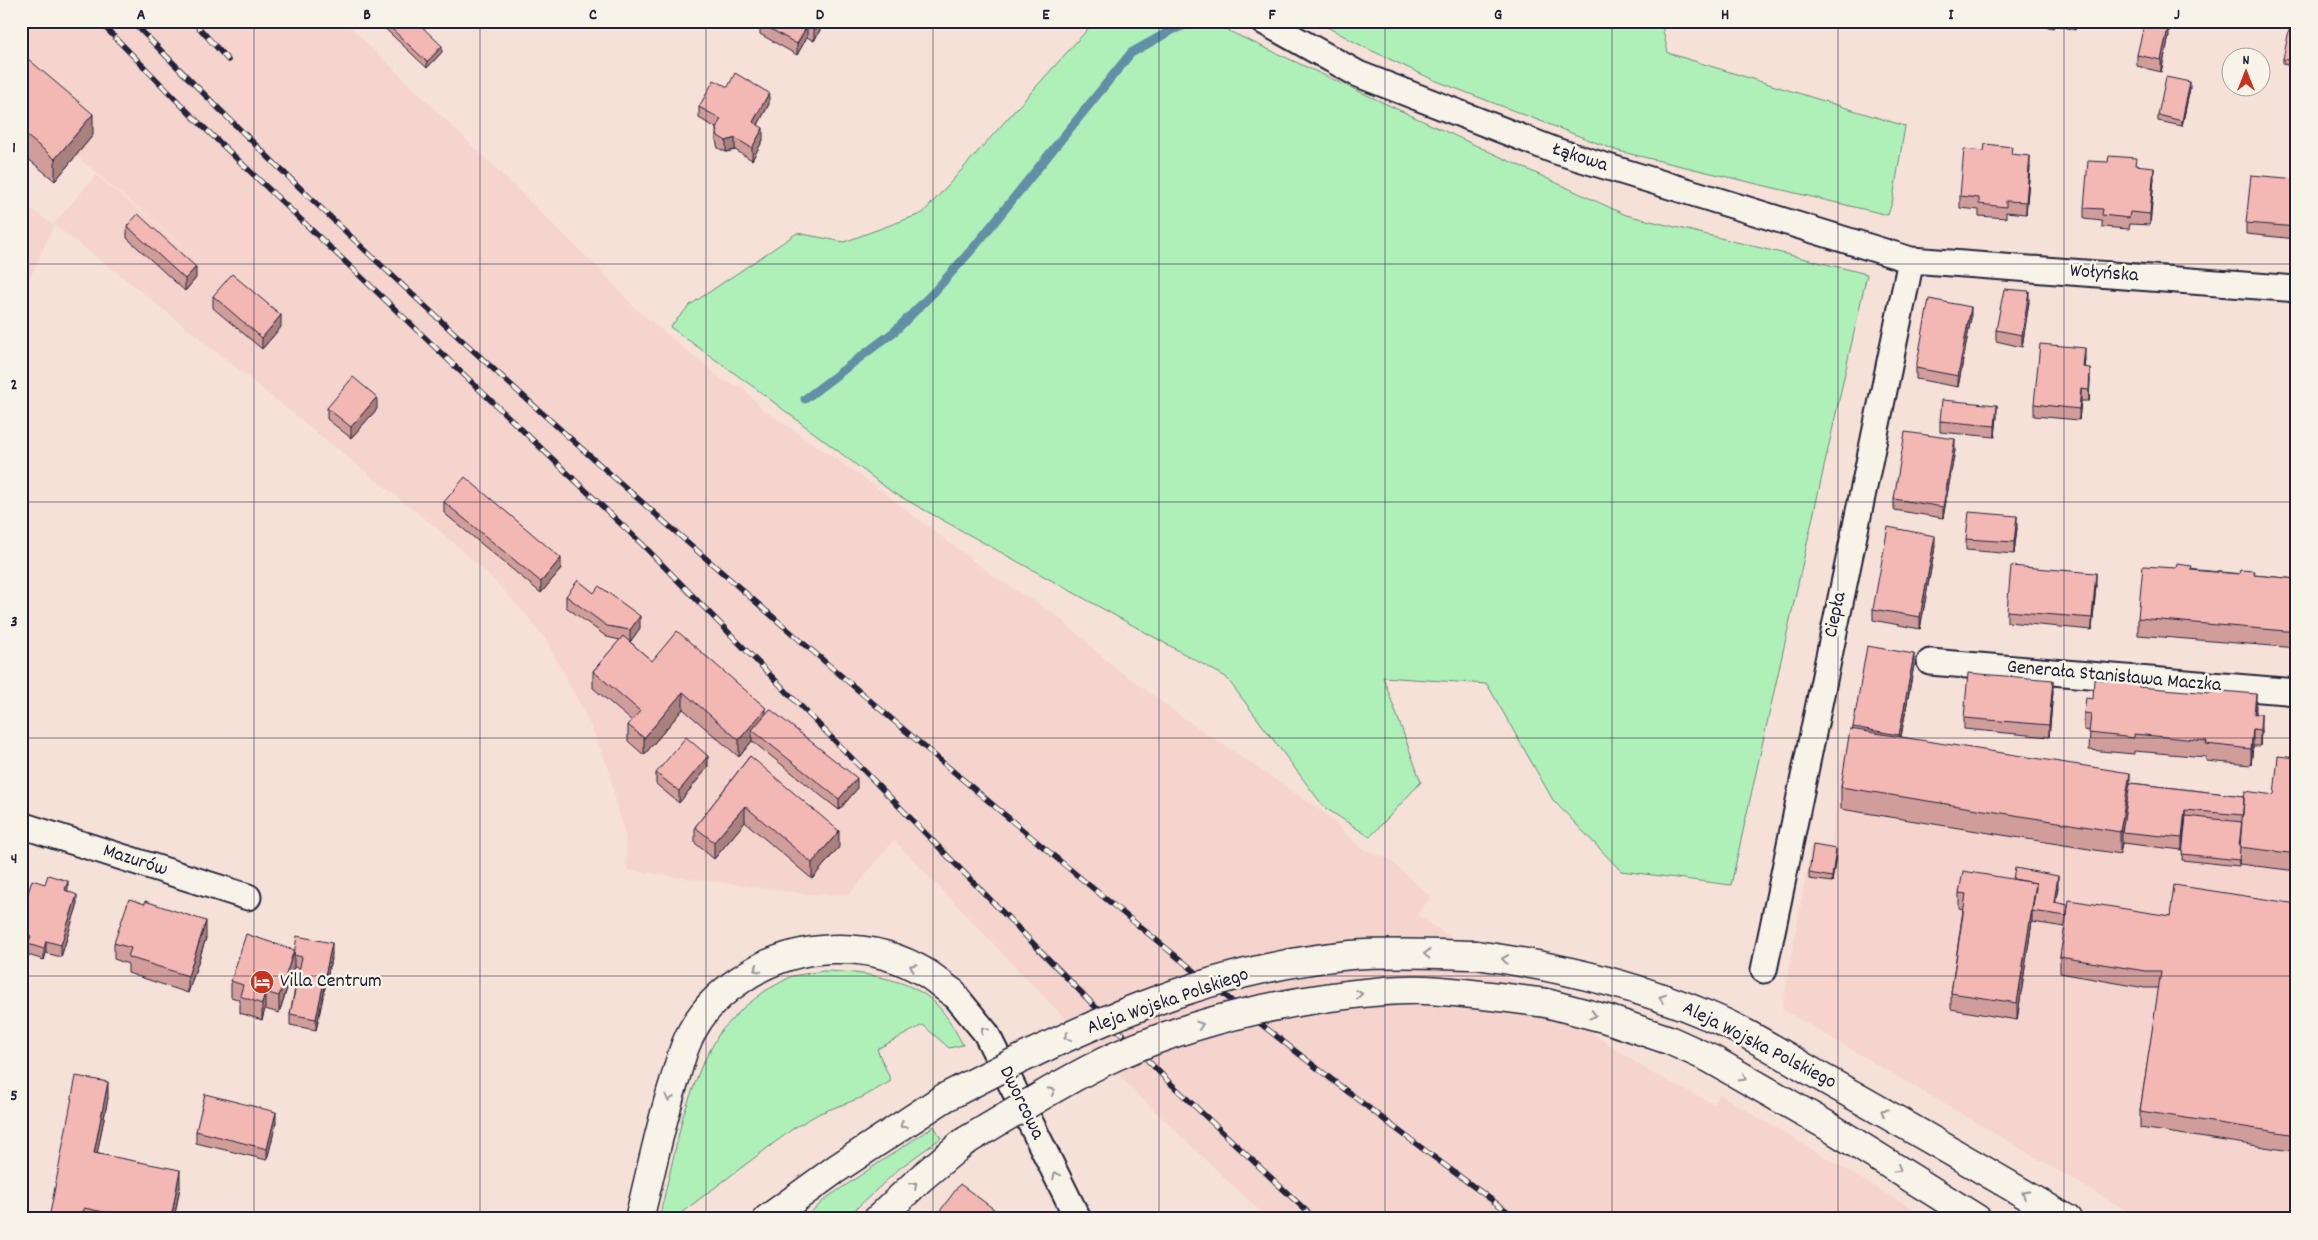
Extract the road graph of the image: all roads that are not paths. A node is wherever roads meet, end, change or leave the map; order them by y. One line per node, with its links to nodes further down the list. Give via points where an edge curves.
1 (1263, 21): 2 (street, Łąkowa, via 1358,74 1556,151)
2 (1911, 260): 3 (street, Wołyńska); 8 (street, Ciepła)
3 (2297, 289)
4 (1930, 662): 5 (street, Generała Stanisława Maczka)
5 (2297, 692)
6 (21, 825): 7 (street, Mazurów)
7 (248, 898)
8 (1764, 970)
9 (953, 993): 10 (main road, one-way to 10, via 926,972 855,948 812,950 785,956 752,971 722,992 695,1025 685,1046); 13 (street, Dworcowa, one-way to 9, via 986,1033)
10 (639, 1219)
11 (767, 1219): 15 (main road, Aleja Wojska Polskiego, one-way to 11, bridge, via 1710,1016 1659,996 1537,964 1476,955 1394,953 1305,961 1251,972 1139,1007 1086,1029 1028,1054 944,1098)
12 (878, 1219): 14 (main road, Aleja Wojska Polskiego, one-way to 14, bridge, via 964,1142 1115,1057 1170,1034 1226,1016 1288,1003 1425,990 1546,1003 1669,1040 1711,1059 1828,1126)
13 (1078, 1219)
14 (1978, 1219)
15 (2067, 1219)

